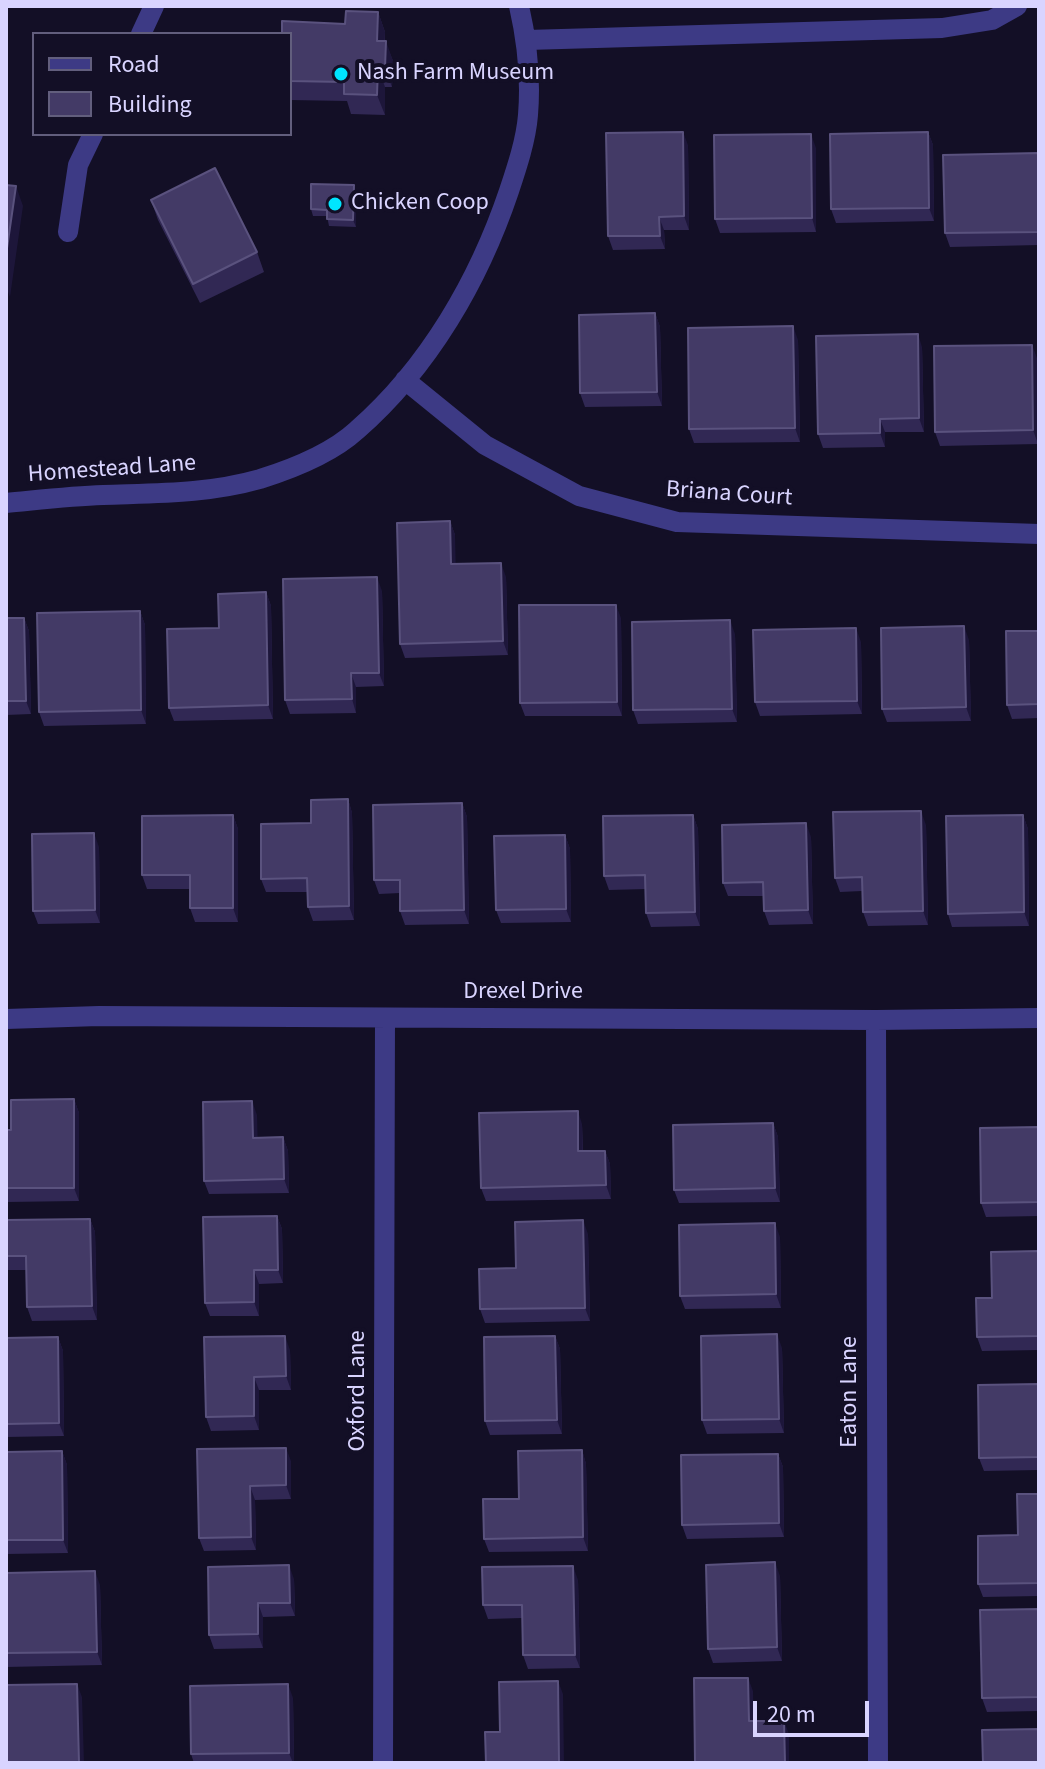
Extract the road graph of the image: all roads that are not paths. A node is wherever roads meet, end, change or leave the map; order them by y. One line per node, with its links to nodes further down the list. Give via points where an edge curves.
1 (154, 6): 4 (street)
2 (519, 6): 5 (street, Homestead Lane)
3 (1017, 6): 5 (street, via 992,20 942,28)
4 (142, 32)
5 (527, 40): 8 (street, Homestead Lane, via 528,116 501,216 475,276)
6 (92, 136): 7 (street, via 78,165)
7 (68, 232)
8 (405, 380): 9 (street, Homestead Lane, via 356,431 317,455 260,479 190,493); 10 (street, Briana Court, via 485,445 579,496 677,522)
9 (6, 503)
10 (1039, 534)
11 (1039, 1018): 14 (street, Drexel Drive)
12 (6, 1019): 13 (street, Drexel Drive)
13 (385, 1019): 14 (street, Drexel Drive); 15 (street, Oxford Lane)
14 (876, 1020): 16 (street, Eaton Lane)
15 (383, 1763)
16 (878, 1763)

